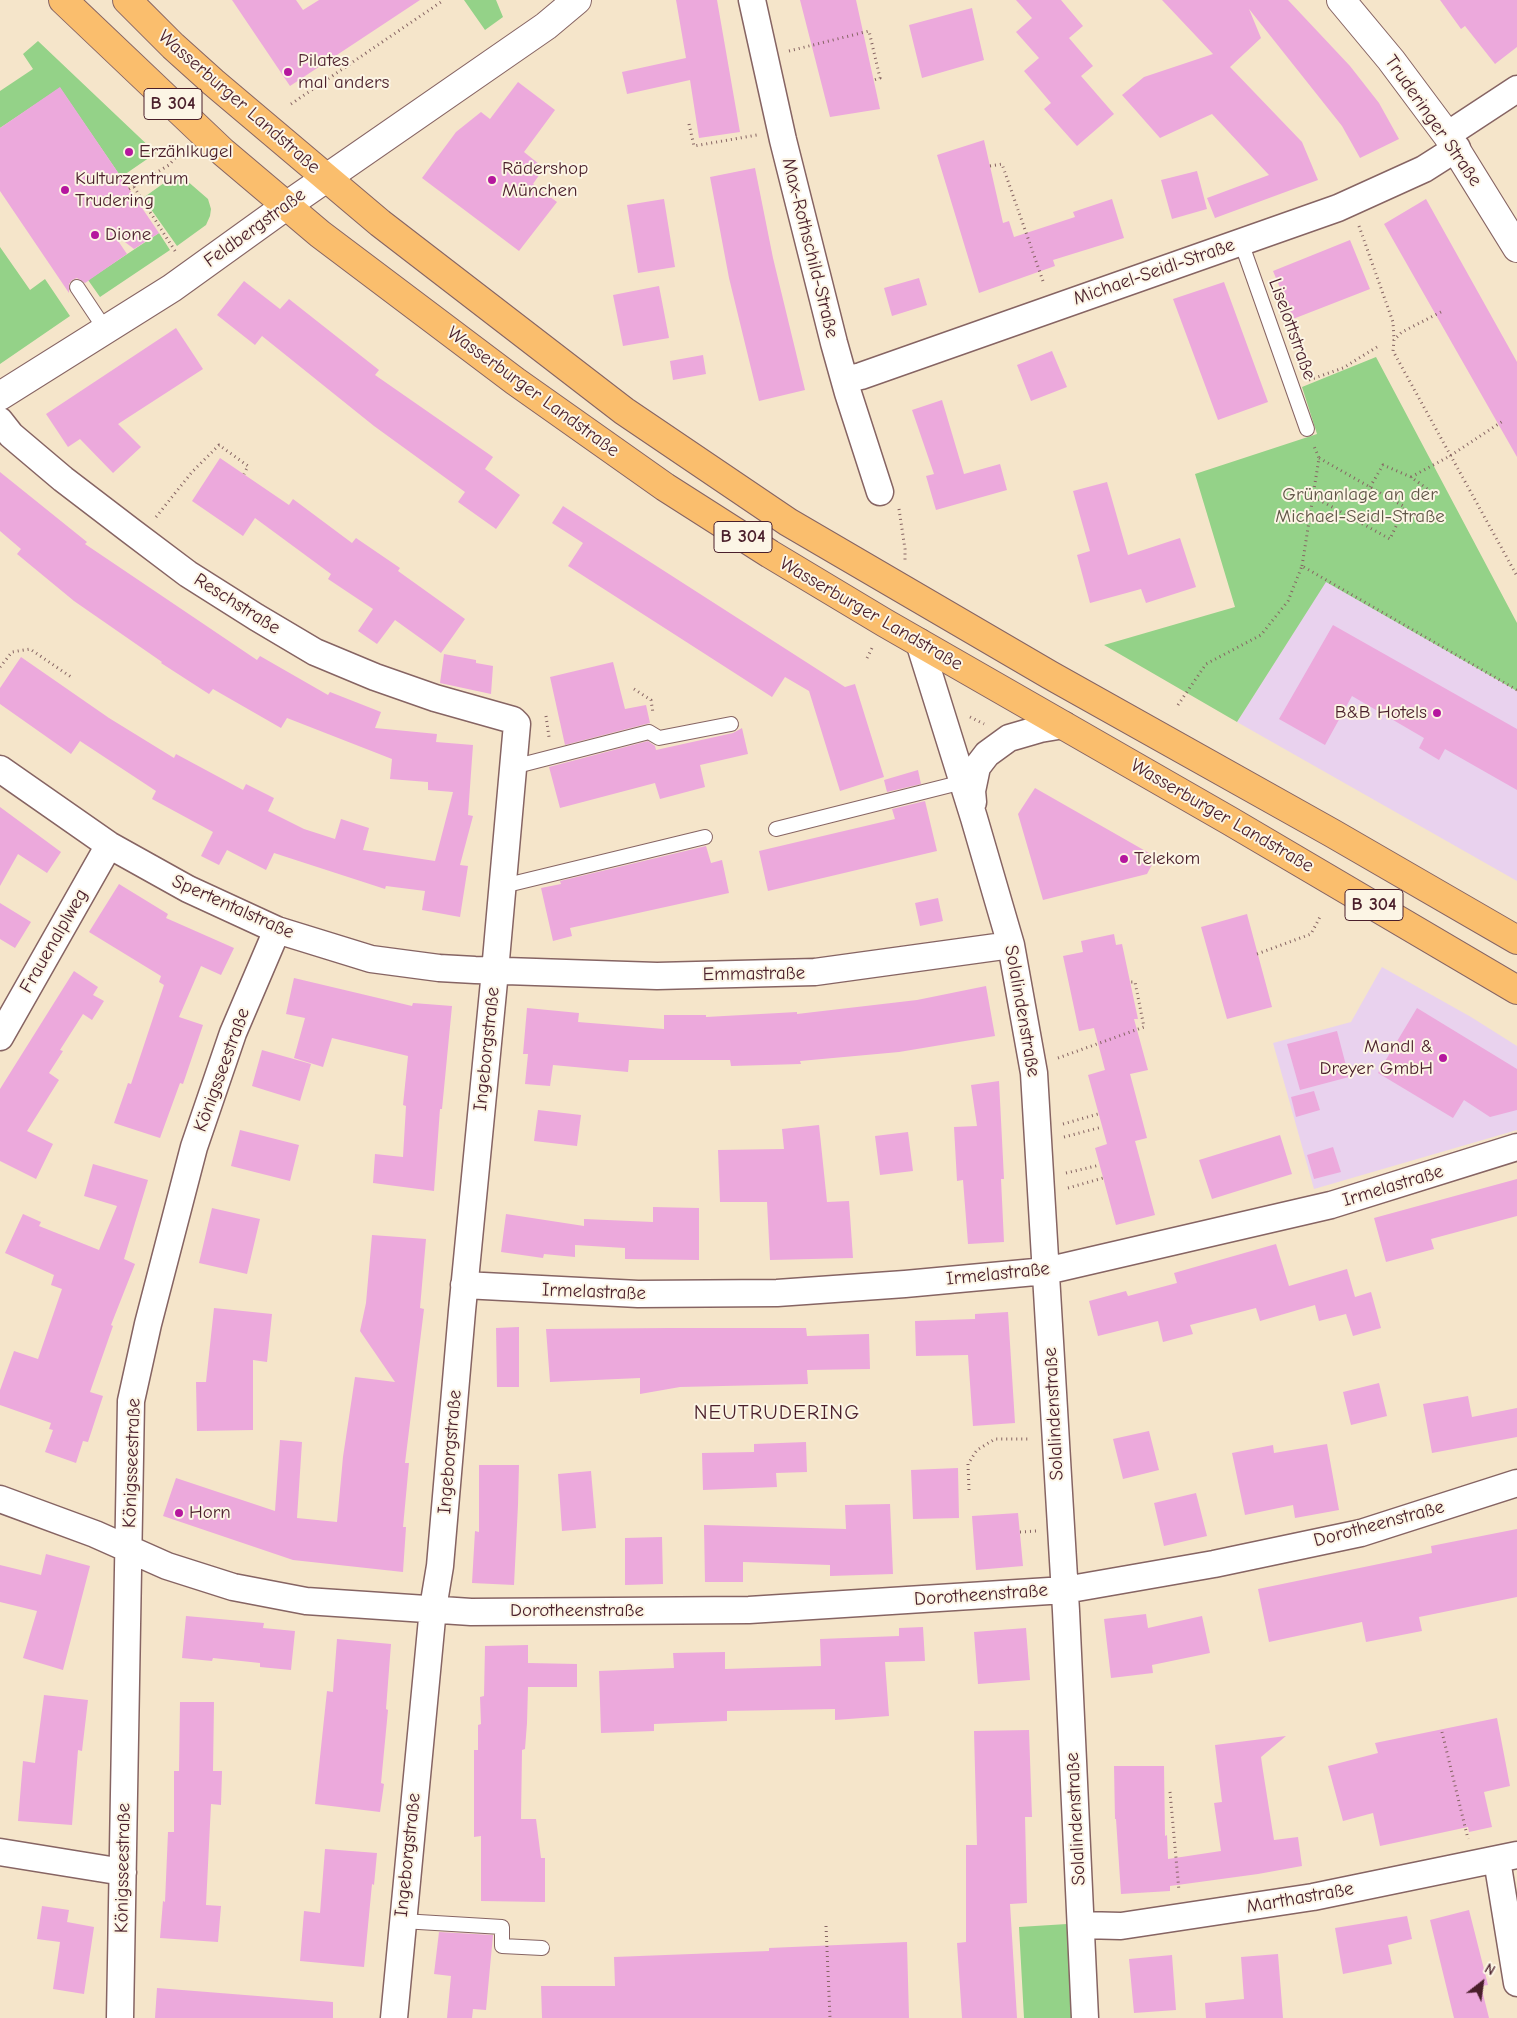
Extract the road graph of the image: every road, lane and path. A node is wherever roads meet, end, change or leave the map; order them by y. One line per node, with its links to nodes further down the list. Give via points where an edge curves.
1 (63, 0): 19 (main road, Wasserburger Landstraße / B 304, via 223,152)
2 (127, 0): 16 (main road, Wasserburger Landstraße / B 304, via 213,82)
3 (444, 0): 10 (path)
4 (577, 0): 16 (street, Feldbergstraße, via 546,26)
5 (752, 0): 30 (street, Max-Rothschild-Straße, via 783,140)
6 (1341, 0): 13 (street, Truderinger Straße)
7 (784, 52): 8 (path, via 869,31 880,78)
8 (874, 80)
9 (1517, 89): 13 (street, Michael-Seidl-Straße)
10 (291, 104)
11 (689, 124): 12 (path, via 694,146)
12 (759, 135)
13 (1452, 142): 21 (street, Michael-Seidl-Straße, via 1424,169 1338,208); 22 (street, Truderinger Straße)
14 (179, 154): 17 (path, via 169,165)
15 (990, 166): 25 (path, via 1002,164)
16 (326, 178): 19 (street, Feldbergstraße); 65 (main road, Wasserburger Landstraße / B 304, via 387,229 624,411 788,522)
17 (134, 187): 18 (path); 23 (path)
18 (129, 189)
19 (286, 206): 27 (street, Feldbergstraße, via 172,288); 47 (main road, Wasserburger Landstraße / B 304, via 515,380 665,486 770,554)
20 (1359, 224): 28 (path, via 1393,322)
21 (1241, 242): 30 (street, Michael-Seidl-Straße); 31 (lane, Liselottstraße)
22 (1517, 248)
23 (178, 256)
24 (77, 287): 27 (lane)
25 (1045, 288)
26 (1441, 312): 28 (path, via 1402,332)
27 (105, 329): 32 (street, Feldbergstraße)
28 (1394, 340): 36 (path, via 1394,351)
29 (1377, 347): 31 (path, via 1343,368)
30 (845, 380): 42 (street, Max-Rothschild-Straße)
31 (1292, 386): 35 (lane, Liselottstraße)
32 (0, 396)
33 (0, 421): 52 (street, Reschstraße, via 26,448 188,574 315,652 435,698)
34 (1503, 421): 36 (path)
35 (1306, 428): 37 (path)
36 (1450, 456): 39 (path); 46 (path)
37 (1319, 458): 40 (path); 43 (path)
38 (244, 474): 44 (path, via 248,466 219,445 192,472)
39 (1411, 477): 40 (path, via 1384,464); 41 (path)
40 (1370, 487): 43 (path, via 1405,508 1390,539)
41 (1430, 491)
42 (880, 492)
43 (1314, 497): 45 (path)
44 (152, 522)
45 (1302, 566): 50 (path); 51 (path, via 1288,601 1261,635 1206,664)
46 (1517, 576)
47 (919, 642): 54 (main road, Wasserburger Landstraße / B 304); 57 (street, Solalindenstraße)
48 (0, 667): 49 (path, via 12,652 30,649)
49 (71, 677)
50 (1517, 690)
51 (1178, 705)
52 (513, 720): 55 (street, Ingeborgstraße, via 516,724)
53 (730, 724): 55 (lane, via 659,738 649,732)
54 (1064, 725): 58 (street, Solalindenstraße, via 1009,738 987,754 977,766 972,791); 70 (main road, Wasserburger Landstraße / B 304)
55 (513, 767): 62 (street, Ingeborgstraße)
56 (0, 769): 61 (street, Spertentalstraße)
57 (963, 782): 58 (street, Solalindenstraße); 59 (lane)
58 (974, 818): 66 (street, Solalindenstraße)
59 (776, 829)
60 (705, 837): 62 (lane)
61 (109, 845): 64 (street, Spertentalstraße, via 188,889); 71 (street, Frauenalplweg)
62 (502, 886): 68 (street, Ingeborgstraße)
63 (1321, 915): 67 (path, via 1311,934)
64 (277, 930): 68 (street, Spertentalstraße, via 371,960); 88 (street, Königsseestraße, via 234,1033 194,1147 148,1324 131,1401)
65 (1517, 940)
66 (1011, 945): 68 (street, Emmastraße, via 815,972 657,976); 82 (street, Solalindenstraße, via 1034,1073)
67 (1257, 954)
68 (495, 971): 83 (street, Ingeborgstraße)
69 (1130, 982): 72 (path, via 1135,982 1144,1027)
70 (1517, 990)
71 (0, 1037)
72 (1053, 1060)
73 (1098, 1114): 74 (path)
74 (1056, 1126)
75 (1102, 1127): 76 (path)
76 (1057, 1138)
77 (1517, 1147): 82 (street, Irmelastraße, via 1331,1205)
78 (1100, 1165): 79 (path)
79 (1059, 1174)
80 (1103, 1178): 81 (path)
81 (1060, 1190)
82 (1046, 1270): 83 (street, Irmelastraße, via 777,1293 638,1294); 84 (street, Solalindenstraße)
83 (464, 1285): 90 (street, Ingeborgstraße, via 440,1566)
84 (1054, 1440): 86 (path, via 995,1439 977,1450 968,1464); 89 (street, Solalindenstraße)
85 (1517, 1483): 89 (street, Dorotheenstraße, via 1362,1533 1214,1564)
86 (969, 1490)
87 (0, 1499): 88 (street, Dorotheenstraße)
88 (129, 1549): 90 (street, Dorotheenstraße, via 167,1566 232,1587 306,1600); 96 (street, Königsseestraße)
89 (1065, 1590): 90 (street, Dorotheenstraße, via 749,1610 471,1612); 99 (street, Solalindenstraße)
90 (433, 1608): 98 (street, Ingeborgstraße)
91 (1442, 1732): 93 (path)
92 (1170, 1792): 97 (path)
93 (1469, 1844)
94 (0, 1852): 96 (street)
95 (1507, 1857): 97 (street, Marthastraße, via 1313,1897); 102 (street)
96 (123, 1872): 103 (street, Königsseestraße)
97 (1181, 1917): 99 (street, Marthastraße, via 1121,1926)
98 (402, 1921): 101 (lane, via 502,1927 502,1946); 104 (street, Ingeborgstraße)
99 (1081, 1925): 106 (street, Solalindenstraße)
100 (826, 1926): 105 (path)
101 (542, 1948)
102 (1517, 1983)
103 (120, 2018)
104 (394, 2018)
105 (830, 2018)
106 (1085, 2018)

